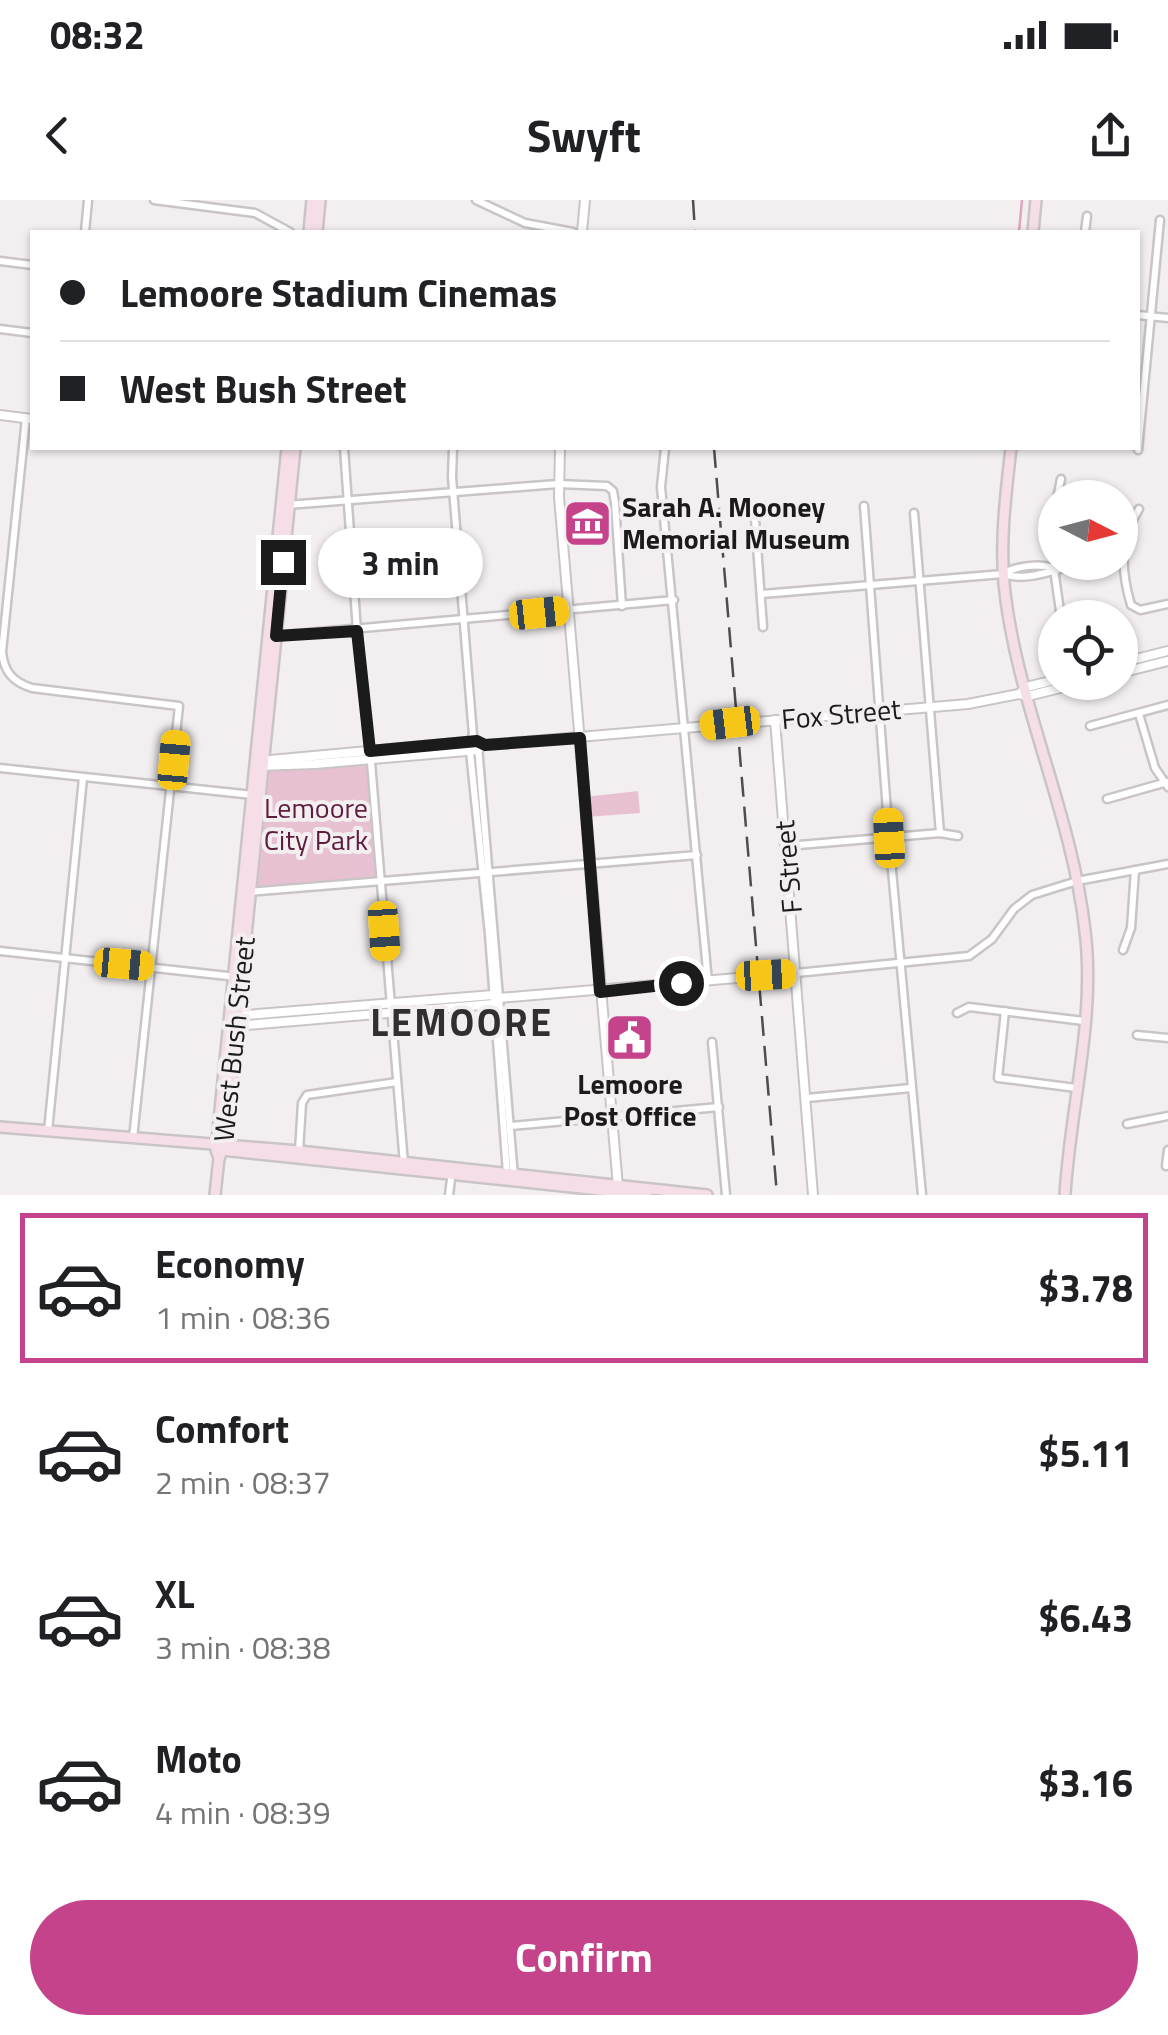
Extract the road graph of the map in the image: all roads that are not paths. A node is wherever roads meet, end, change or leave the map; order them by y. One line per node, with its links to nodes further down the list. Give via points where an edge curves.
1 (88, 200): 10 (street)
2 (154, 200): 11 (street, via 255,212)
3 (312, 200): 12 (main road)
4 (320, 200): 13 (main road)
5 (479, 200): 14 (street, via 525,223)
6 (585, 200): 15 (street)
7 (1036, 200): 16 (main road)
8 (1087, 216): 17 (street)
9 (1160, 220): 21 (street)
10 (84, 230)
11 (286, 230)
12 (313, 230)
13 (313, 230)
14 (562, 230)
15 (582, 230)
16 (1033, 230)
17 (1085, 230)
18 (0, 261): 19 (street)
19 (30, 265)
20 (1140, 315): 21 (street)
21 (1150, 316): 22 (street); 27 (street)
22 (1168, 318)
23 (0, 328): 24 (street)
24 (30, 333)
25 (0, 415): 26 (street)
26 (29, 418): 76 (street, via 2,652 6,671 32,688 179,706)
27 (1140, 428)
28 (289, 450): 37 (main road, West Bush Street)
29 (344, 450): 36 (street)
30 (453, 450): 35 (street)
31 (560, 450): 34 (street)
32 (665, 450): 47 (street, via 661,487)
33 (1011, 450): 41 (main road)
34 (558, 484): 35 (street); 49 (street, via 601,485 613,492); 50 (street)
35 (454, 493): 36 (street); 51 (street)
36 (347, 501): 37 (street); 53 (street)
37 (285, 505): 54 (main road, West Bush Street)
38 (864, 506): 45 (street)
39 (914, 513): 43 (street)
40 (755, 519): 46 (street)
41 (1003, 574): 42 (street); 43 (street); 61 (main road)
42 (1038, 574)
43 (920, 579): 45 (street); 63 (street)
44 (1125, 580): 48 (street, via 1136,610)
45 (870, 584): 46 (street); 64 (street)
46 (761, 594): 52 (street)
47 (674, 600): 49 (street); 68 (street)
48 (1168, 604)
49 (622, 606): 50 (street)
50 (569, 610): 51 (street); 69 (street)
51 (464, 620): 53 (street); 70 (street)
52 (763, 627)
53 (357, 631): 54 (street); 71 (street)
54 (272, 636): 72 (main road, West Bush Street)
55 (1168, 651): 56 (street)
56 (1138, 658)
57 (1168, 661): 58 (street)
58 (1138, 668)
59 (1038, 687): 61 (street, Fox Street)
60 (1038, 690): 61 (street, Fox Street)
61 (1025, 692): 63 (street, Fox Street); 89 (main road)
62 (1168, 705): 65 (street)
63 (932, 706): 64 (street, Fox Street); 79 (street)
64 (880, 710): 66 (street, Fox Street); 81 (street)
65 (1139, 714): 67 (street); 75 (street)
66 (775, 720): 68 (street, Fox Street); 82 (street, F Street)
67 (1090, 726)
68 (684, 729): 69 (street, Fox Street); 83 (street)
69 (580, 738): 70 (street, Fox Street); 85 (street)
70 (475, 744): 71 (street, Fox Street); 87 (street)
71 (371, 756): 72 (street, Fox Street); 88 (street)
72 (260, 763): 77 (main road, West Bush Street)
73 (0, 768): 74 (street)
74 (83, 778): 76 (street); 93 (street)
75 (1167, 784): 78 (street)
76 (171, 787): 77 (street); 95 (street)
77 (255, 796): 90 (main road, West Bush Street)
78 (1107, 799)
79 (940, 834): 80 (street); 81 (street)
80 (958, 836)
81 (889, 838): 82 (street); 94 (street)
82 (786, 846): 96 (street, F Street)
83 (696, 855): 85 (street); 98 (street)
84 (1168, 864): 86 (street)
85 (590, 866): 87 (street); 99 (street)
86 (1135, 870): 89 (street); 91 (street)
87 (486, 874): 88 (street); 100 (street)
88 (381, 881): 90 (street); 101 (street)
89 (1077, 881): 94 (street, via 1032,895 969,956); 106 (main road, via 1088,953)
90 (246, 892): 97 (main road, West Bush Street)
91 (1123, 950)
92 (0, 951): 93 (street)
93 (66, 958): 95 (street); 120 (street)
94 (901, 965): 96 (street); 111 (street)
95 (152, 966): 97 (street); 121 (street)
96 (796, 973): 98 (street); 113 (street, F Street)
97 (237, 977): 105 (main road, West Bush Street)
98 (708, 981): 99 (street)
99 (600, 992): 100 (street); 115 (street)
100 (495, 999): 101 (street); 104 (street); 118 (street)
101 (390, 1003): 104 (street); 105 (street)
102 (1004, 1012): 103 (street, via 969,1007); 106 (street); 112 (street, via 998,1078)
103 (957, 1013)
104 (390, 1014): 105 (street); 110 (street)
105 (233, 1021): 122 (main road, West Bush Street)
106 (1084, 1021): 112 (main road)
107 (1137, 1035): 108 (street)
108 (1168, 1038)
109 (712, 1042): 114 (street)
110 (397, 1082): 124 (street, via 306,1096); 125 (street)
111 (911, 1088): 113 (street); 137 (street)
112 (1076, 1088): 138 (main road)
113 (807, 1098): 136 (street, F Street)
114 (718, 1107): 115 (street); 135 (street)
115 (612, 1116): 118 (street); 129 (street)
116 (1168, 1116): 117 (street)
117 (1127, 1124)
118 (506, 1126): 128 (street)
119 (0, 1127): 120 (main road)
120 (48, 1132): 121 (main road)
121 (133, 1138): 122 (main road)
122 (219, 1149): 124 (main road); 131 (main road, West Bush Street)
123 (1168, 1150): 126 (street)
124 (299, 1155): 125 (main road)
125 (404, 1166): 127 (main road)
126 (1166, 1166)
127 (452, 1171): 128 (main road); 132 (street)
128 (510, 1177): 129 (main road)
129 (618, 1191): 130 (main road); 133 (main road)
130 (687, 1194): 134 (main road)
131 (216, 1195)
132 (449, 1195)
133 (648, 1195)
134 (707, 1195)
135 (726, 1195)
136 (813, 1195)
137 (922, 1195)
138 (1065, 1195)

